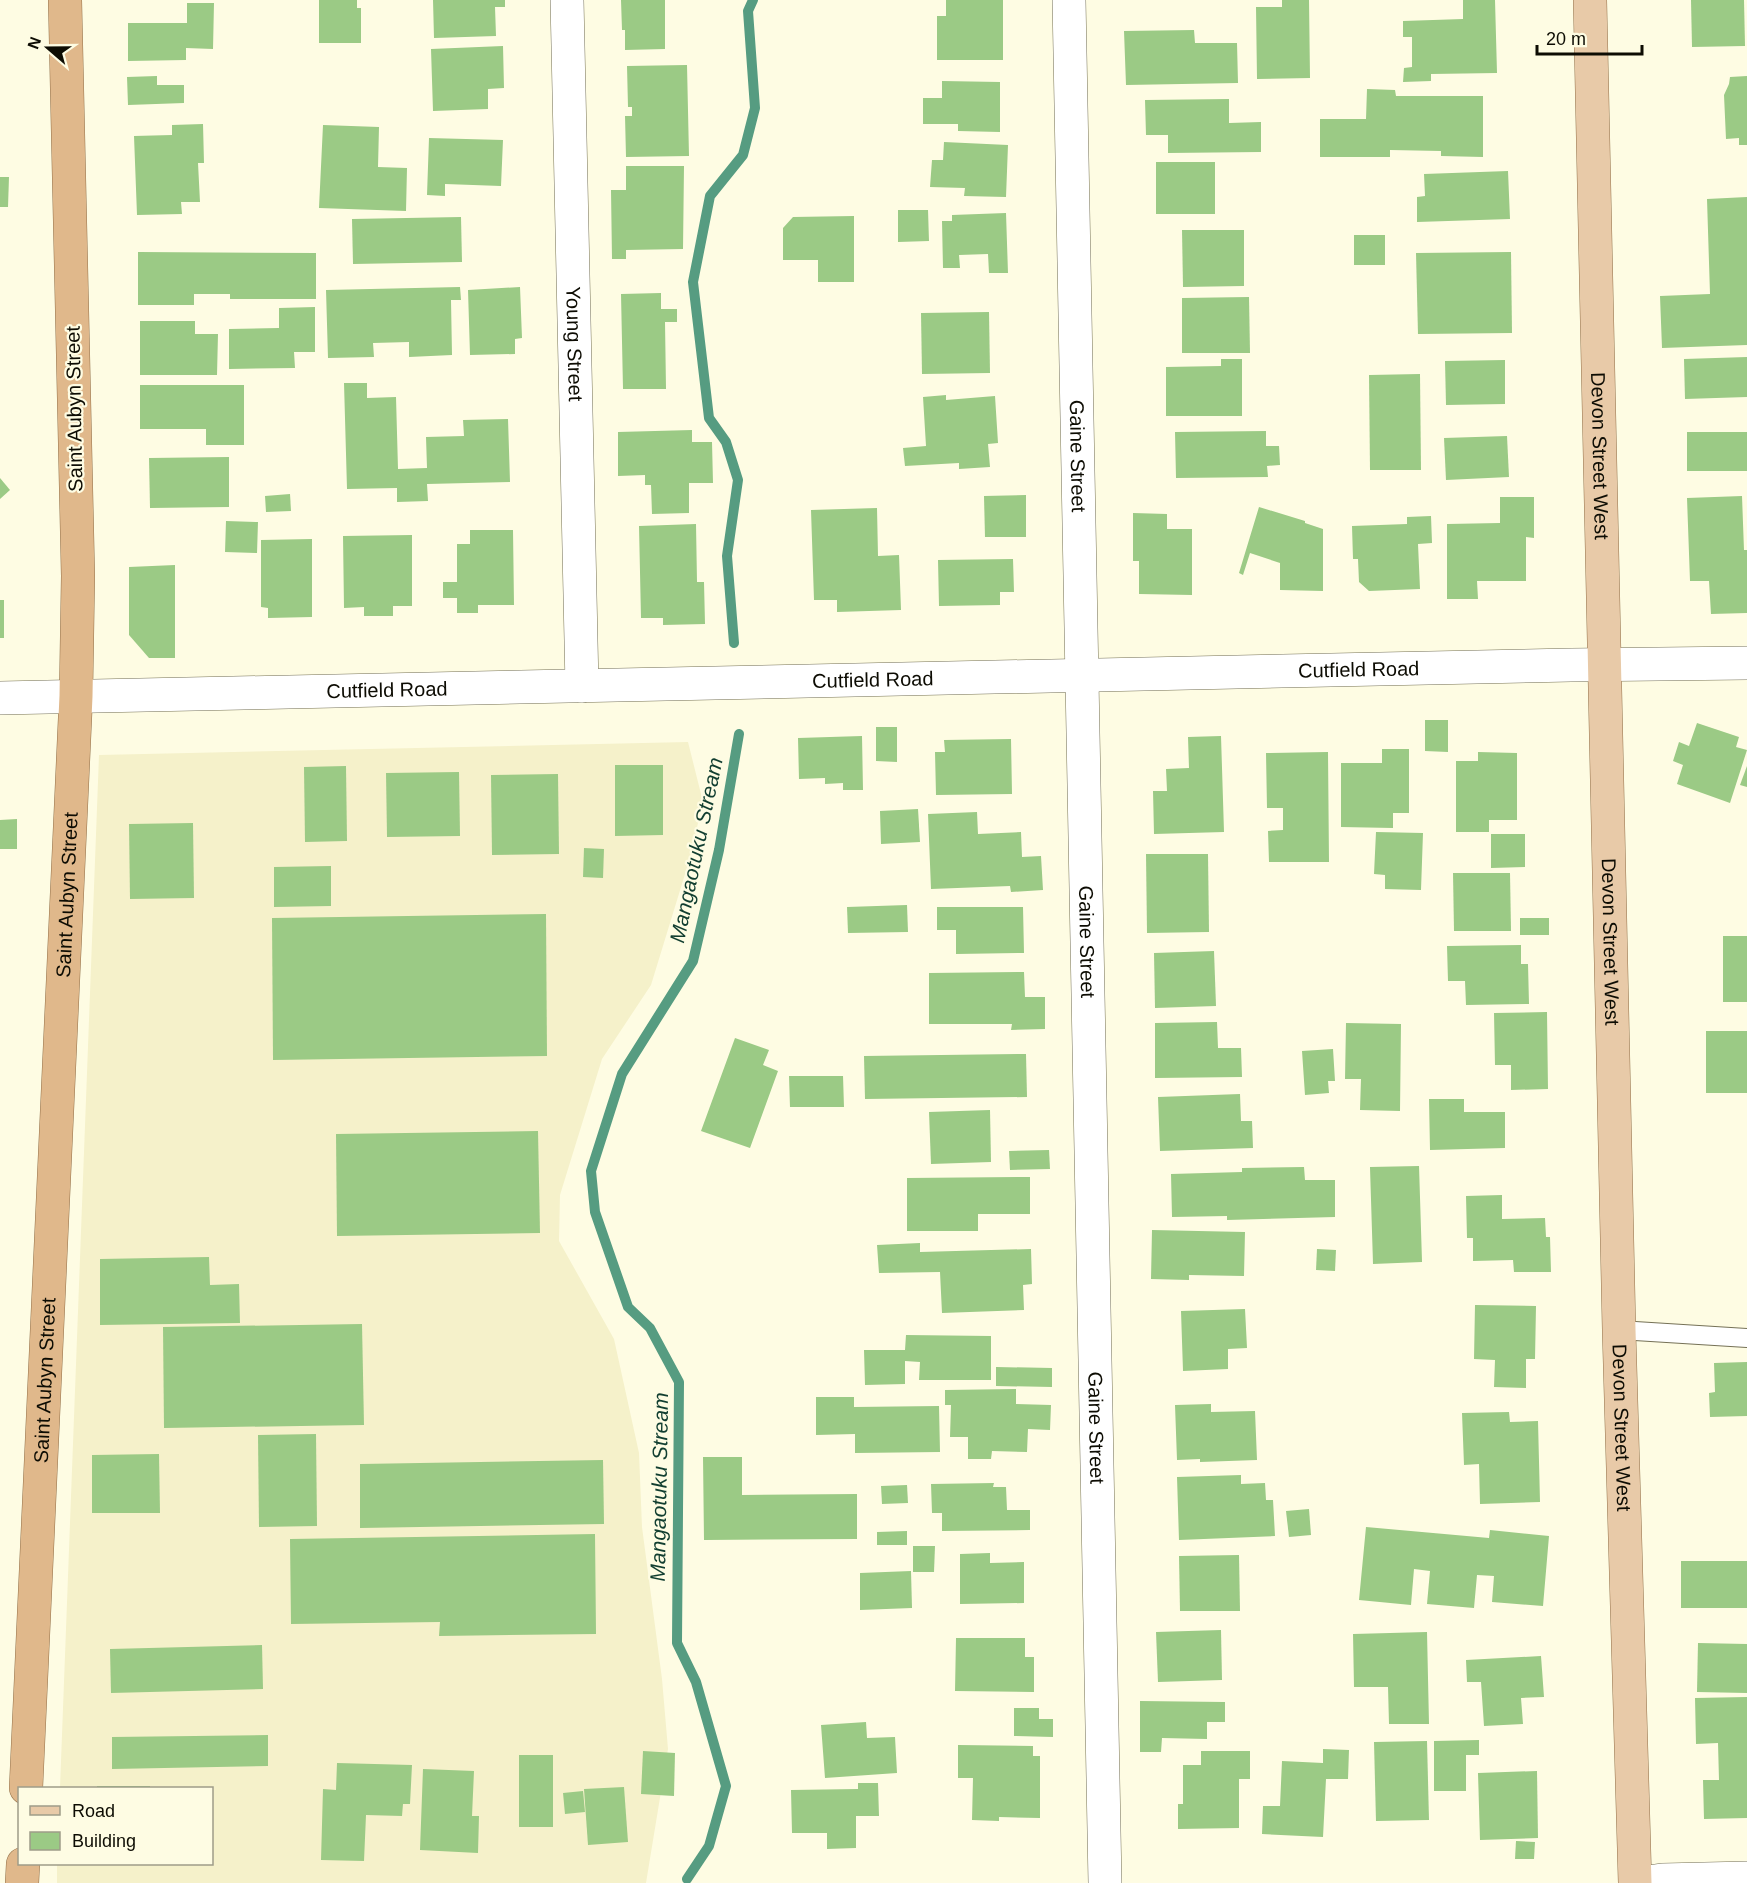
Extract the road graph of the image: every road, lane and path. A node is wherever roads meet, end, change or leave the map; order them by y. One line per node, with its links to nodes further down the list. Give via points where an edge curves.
1 (65, 0): 9 (highway, Saint Aubyn Street, via 78,576)
2 (567, 0): 8 (street, Young Street)
3 (1069, 0): 7 (street, Gaine Street)
4 (1590, 0): 6 (main road, Devon Street West)
5 (1747, 663): 6 (street, Cutfield Road)
6 (1604, 665): 7 (street, Cutfield Road); 11 (main road, Devon Street West)
7 (1083, 676): 8 (street, Cutfield Road); 17 (street, Gaine Street)
8 (582, 687): 9 (street, Cutfield Road)
9 (76, 696): 10 (street, Cutfield Road); 13 (highway, Saint Aubyn Street)
10 (0, 698)
11 (1619, 1330): 12 (lane); 18 (main road, Devon Street West)
12 (1747, 1338)
13 (26, 1787)
14 (23, 1865): 16 (highway)
15 (1747, 1878): 19 (street)
16 (22, 1883)
17 (1105, 1883)
18 (1635, 1883)
19 (1642, 1883)

